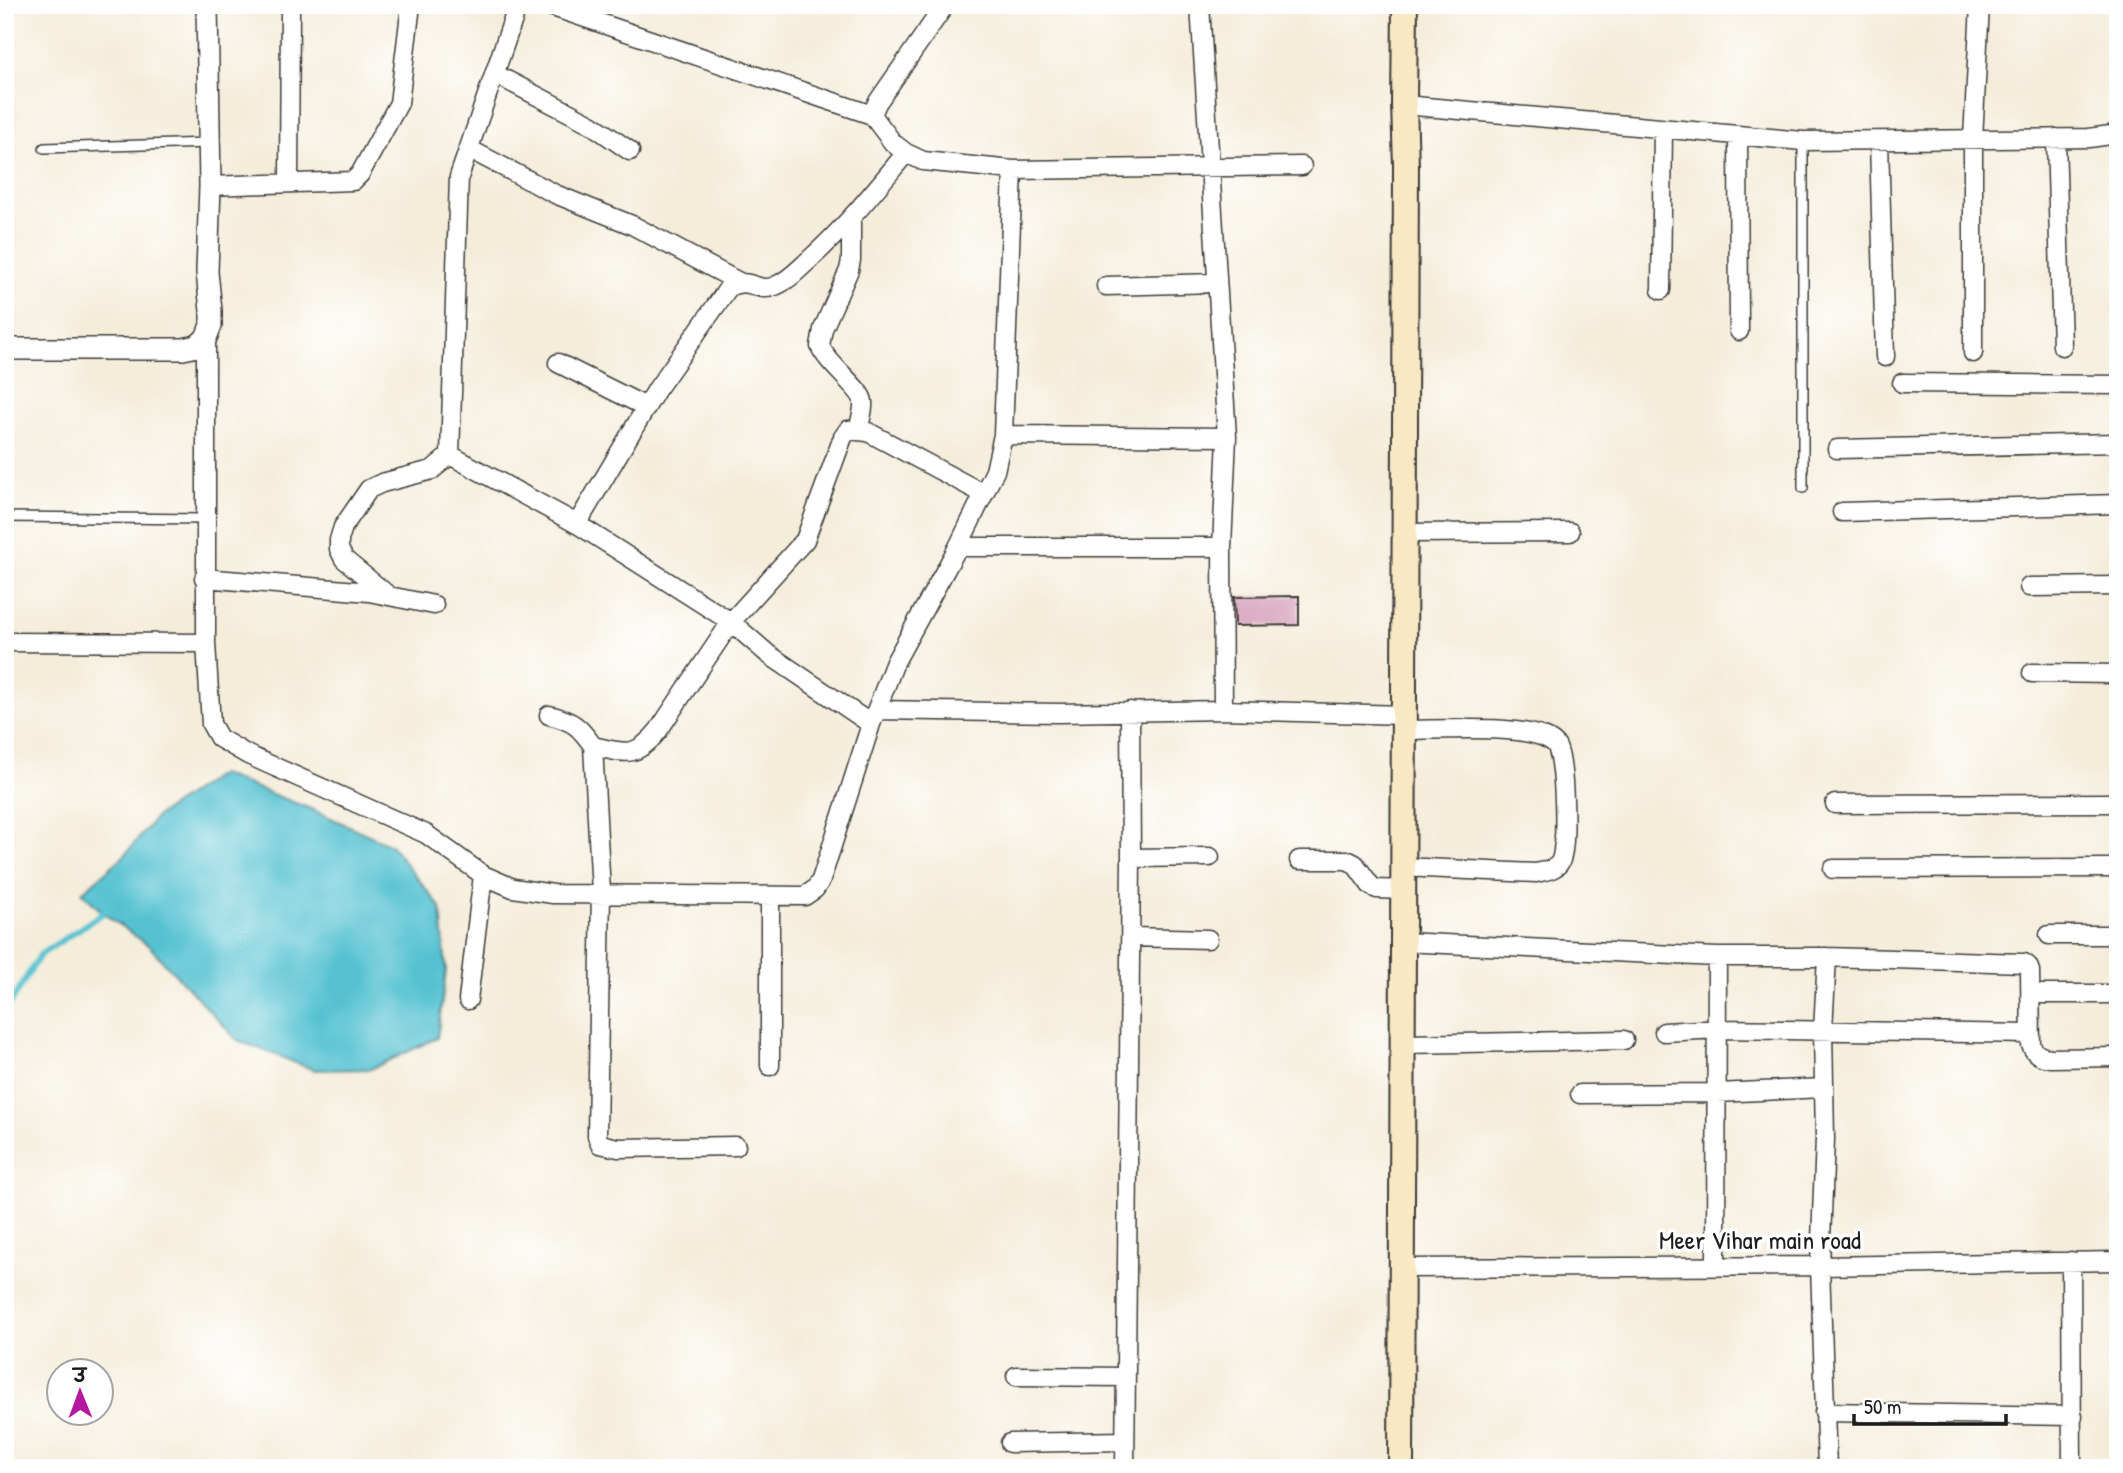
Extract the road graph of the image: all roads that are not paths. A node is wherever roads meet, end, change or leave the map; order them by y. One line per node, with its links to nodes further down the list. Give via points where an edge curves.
1 (207, 5): 20 (street)
2 (290, 5): 28 (street)
3 (411, 5): 28 (street, via 400,103 360,174 353,181 340,183)
4 (519, 5): 10 (street)
5 (547, 5): 12 (street)
6 (945, 5): 12 (street)
7 (1200, 5): 25 (street)
8 (1405, 5): 11 (main road)
9 (1980, 5): 17 (street)
10 (495, 74): 22 (street); 23 (street, via 591,124)
11 (1404, 105): 13 (street); 59 (main road)
12 (872, 115): 24 (street)
13 (1663, 129): 15 (street); 34 (street)
14 (2118, 134): 16 (street)
15 (1738, 135): 18 (street); 35 (street)
16 (2056, 138): 17 (street); 37 (street)
17 (1973, 139): 19 (street); 39 (street)
18 (1803, 141): 19 (street); 51 (lane)
19 (1879, 141): 40 (street)
20 (209, 143): 21 (lane); 29 (street)
21 (44, 148)
22 (469, 149): 31 (street); 50 (street, via 459,177)
23 (630, 151)
24 (906, 153): 27 (street, via 923,160); 30 (street)
25 (1211, 166): 26 (street); 27 (street); 32 (street)
26 (1302, 166)
27 (1013, 170): 46 (street)
28 (289, 183): 29 (street)
29 (209, 186): 36 (street, via 206,272 211,326)
30 (851, 219): 31 (street, via 788,279 761,288); 45 (street, via 849,270 820,346 862,397)
31 (739, 282): 44 (street, via 721,297)
32 (1217, 283): 33 (street); 47 (street)
33 (1106, 286)
34 (1661, 290)
35 (1739, 331)
36 (206, 338): 38 (street, via 183,349); 56 (street)
37 (2062, 346)
38 (5, 349)
39 (1973, 353)
40 (1885, 357)
41 (558, 363): 44 (street)
42 (1902, 383): 43 (street)
43 (2118, 385)
44 (646, 407): 57 (street)
45 (858, 430): 52 (street); 67 (street, via 848,430 843,437 805,540)
46 (1003, 435): 47 (street); 52 (street)
47 (1227, 437): 61 (street)
48 (2118, 443): 49 (street)
49 (1837, 449)
50 (450, 455): 57 (street); 65 (street, via 432,470 369,489 343,527 339,549 344,559)
51 (1803, 488)
52 (984, 494): 60 (street)
53 (2118, 504): 54 (street)
54 (1842, 512)
55 (5, 517): 56 (lane)
56 (204, 519): 62 (street)
57 (577, 524): 67 (street)
58 (1570, 532): 59 (street)
59 (1404, 533): 76 (main road)
60 (958, 547): 61 (street); 75 (street, via 895,662)
61 (1222, 547): 72 (street)
62 (204, 578): 65 (street); 69 (street)
63 (2118, 586): 64 (street)
64 (2029, 587)
65 (389, 596): 66 (street)
66 (434, 605)
67 (731, 622): 75 (street, via 768,654); 77 (street, via 645,747 631,752)
68 (5, 642): 69 (street)
69 (206, 643): 85 (street, via 211,724 219,738 426,834)
70 (2032, 673): 71 (street)
71 (2118, 674)
72 (1223, 710): 73 (street); 76 (street)
73 (1130, 711): 75 (street); 81 (street)
74 (549, 715): 77 (street, via 580,728)
75 (874, 717): 88 (street, via 821,880 804,895)
76 (1404, 722): 86 (main road); 86 (street, via 1529,732 1550,739 1560,758 1564,829 1561,861 1555,868 1536,873)
77 (593, 746): 87 (street)
78 (2118, 803): 79 (street)
79 (1835, 804)
80 (1210, 857): 81 (street)
81 (1131, 858): 91 (street)
82 (1299, 860): 86 (street, via 1347,860 1371,886)
83 (2118, 868): 84 (street)
84 (1833, 870)
85 (483, 875): 87 (street, via 513,888 552,894); 98 (street)
86 (1402, 879): 93 (main road)
87 (601, 892): 88 (street); 110 (street, via 600,1144 618,1148)
88 (770, 896): 106 (street)
89 (2118, 934): 90 (street)
90 (2049, 935)
91 (1130, 937): 92 (street); 117 (street)
92 (1208, 939)
93 (1403, 942): 94 (street); 104 (main road)
94 (1717, 957): 95 (street); 99 (street)
95 (1827, 957): 96 (street, via 2024,963 2030,971); 100 (street)
96 (2031, 994): 97 (street); 102 (street)
97 (2118, 994)
98 (468, 1000)
99 (1718, 1029): 100 (street); 101 (street); 108 (street)
100 (1823, 1030): 102 (street); 107 (street)
101 (1664, 1032)
102 (2030, 1034): 105 (street, via 2034,1052 2042,1057)
103 (1624, 1040): 104 (street)
104 (1404, 1044): 115 (main road)
105 (2118, 1057)
106 (769, 1066)
107 (1824, 1088): 108 (street); 114 (street)
108 (1717, 1093): 109 (street); 113 (street)
109 (1580, 1094)
110 (736, 1146)
111 (2071, 1261): 112 (street, Meer Vihar main road); 114 (street, Meer Vihar main road); 119 (street)
112 (2118, 1261)
113 (1716, 1265): 114 (street, Meer Vihar main road); 115 (street, Meer Vihar main road)
114 (1820, 1266): 118 (street)
115 (1403, 1268): 123 (main road)
116 (1016, 1376): 117 (street)
117 (1125, 1377): 120 (street)
118 (1824, 1412): 119 (street); 124 (street)
119 (2073, 1416): 125 (street)
120 (1125, 1441): 121 (street); 122 (street)
121 (1010, 1443)
122 (1125, 1468)
123 (1401, 1468)
124 (1826, 1468)
125 (2072, 1468)

